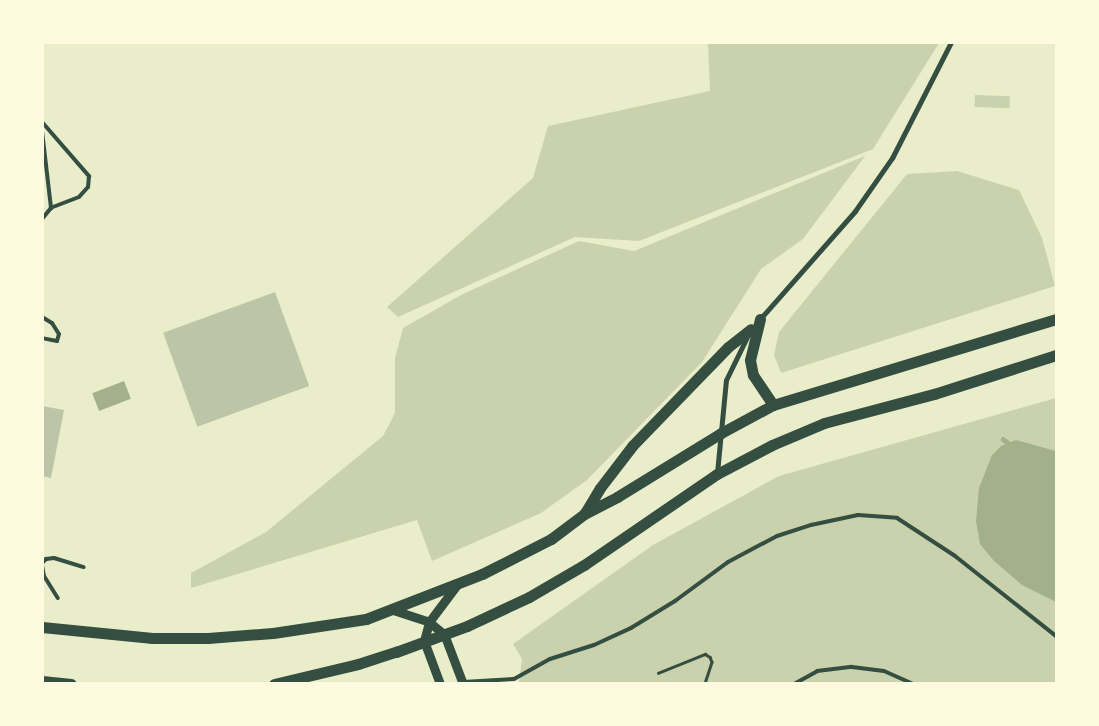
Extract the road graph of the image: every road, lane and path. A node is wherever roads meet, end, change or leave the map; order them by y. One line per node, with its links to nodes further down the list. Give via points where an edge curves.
1 (950, 43): 7 (street, via 892,158 855,211)
2 (42, 122): 4 (lane, via 89,176 88,187 79,197)
3 (42, 131): 4 (lane)
4 (51, 208): 5 (lane)
5 (42, 219)
6 (42, 317): 10 (lane, via 59,334 56,341)
7 (760, 318): 9 (street); 12 (main road, via 750,360 753,375)
8 (1056, 319): 12 (main road)
9 (751, 329): 13 (street, via 726,380); 15 (main road, via 728,347 634,445)
10 (42, 338)
11 (1056, 355): 14 (main road, via 934,394 824,423 772,445)
12 (773, 405): 13 (main road)
13 (721, 433): 14 (street); 15 (main road)
14 (717, 474): 23 (main road, via 529,597)
15 (584, 514): 18 (main road, via 550,539)
16 (42, 564): 17 (lane, via 46,559 66,560); 19 (lane, via 44,576)
17 (84, 566)
18 (456, 586): 20 (main road); 21 (street)
19 (58, 598)
20 (393, 610): 21 (street); 22 (main road, via 366,619 273,633 208,638 144,638)
21 (429, 622): 23 (street); 25 (street)
22 (42, 627)
23 (444, 634): 25 (main road); 28 (street)
24 (1056, 636): 28 (lane, via 955,556 897,518 858,515 777,536 728,562 631,628 594,645 550,658 514,680)
25 (424, 641): 30 (main road, via 358,664); 31 (street)
26 (658, 673): 32 (path, via 705,654 712,662)
27 (42, 681): 29 (main road)
28 (463, 683)
29 (71, 684)
30 (274, 684)
31 (440, 684)
32 (705, 684)
33 (794, 684): 34 (lane, via 817,671 852,667 884,671)
34 (913, 684)

